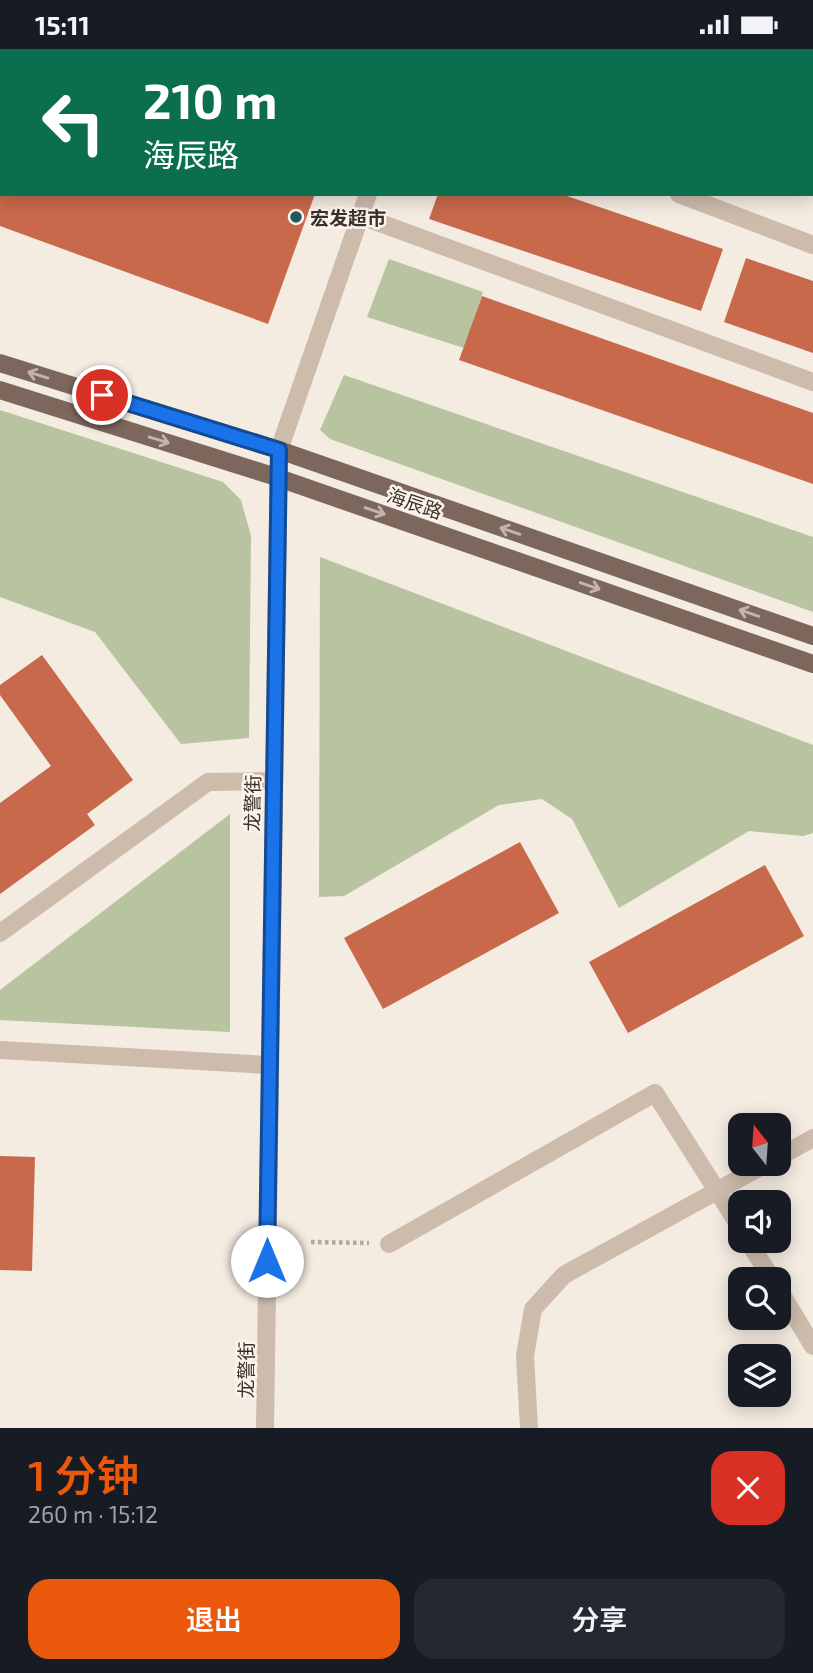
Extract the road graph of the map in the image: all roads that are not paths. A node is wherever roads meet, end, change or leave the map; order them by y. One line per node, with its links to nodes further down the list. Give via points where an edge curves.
1 (367, 196): 3 (street, 龙警街)
2 (684, 196): 4 (street)
3 (361, 216): 6 (street); 8 (street, 龙警街)
4 (813, 245)
5 (0, 363): 8 (main road, 海辰路, one-way to 5)
6 (813, 382)
7 (0, 390): 9 (main road, 海辰路, one-way to 9)
8 (279, 450): 9 (street, 龙警街); 10 (main road, 海辰路, one-way to 8)
9 (278, 478): 11 (main road, 海辰路, one-way to 11); 12 (street, 龙警街)
10 (813, 636)
11 (813, 663)
12 (273, 781): 13 (street, via 208,782); 15 (street, 龙警街)
13 (0, 933)
14 (0, 1050): 15 (street)
15 (268, 1065): 24 (street, 龙警街)
16 (813, 1138): 17 (street)
17 (791, 1150)
18 (745, 1176): 19 (street)
19 (718, 1191): 20 (street); 21 (street, via 655,1093); 25 (street, via 564,1275 533,1308 525,1356)
20 (728, 1207)
21 (389, 1244)
22 (791, 1310): 23 (street)
23 (813, 1346)
24 (265, 1428)
25 (528, 1428)

